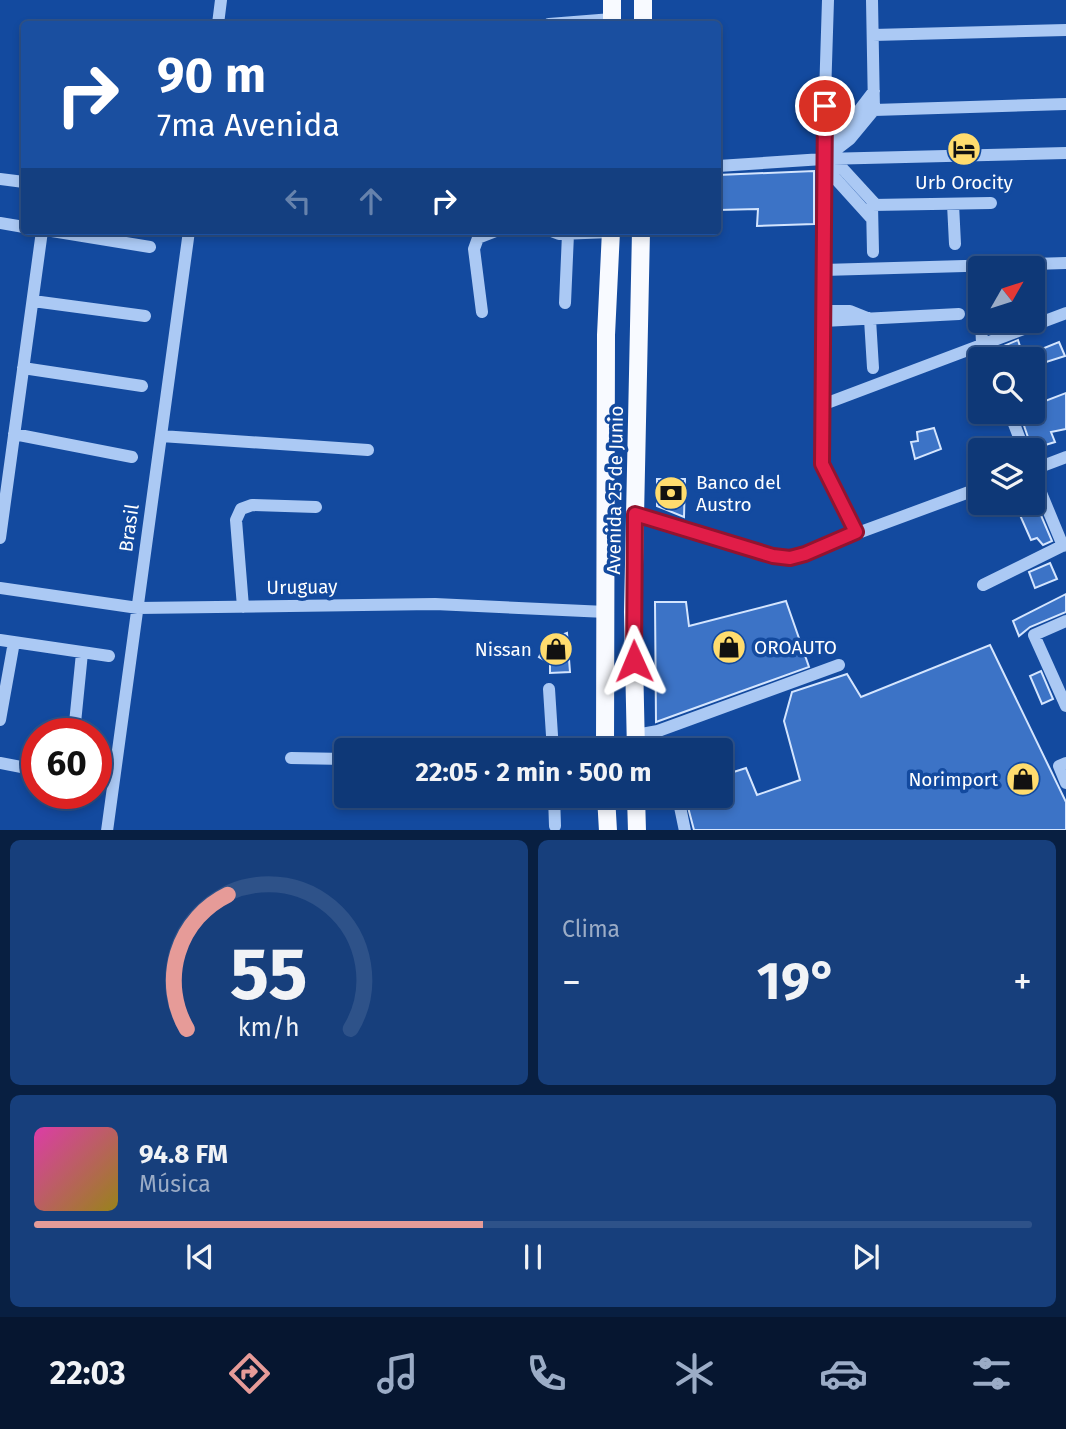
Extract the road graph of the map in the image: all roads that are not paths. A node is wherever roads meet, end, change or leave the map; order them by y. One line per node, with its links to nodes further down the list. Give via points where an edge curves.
1 (221, 0): 6 (street)
2 (612, 0): 7 (main road)
3 (643, 0): 8 (main road)
4 (828, 0): 15 (street)
5 (872, 0): 10 (street)
6 (218, 21)
7 (612, 21)
8 (643, 21)
9 (1066, 30): 10 (street)
10 (873, 35): 11 (street)
11 (874, 91): 13 (street); 15 (street)
12 (1066, 104): 13 (street)
13 (874, 110): 15 (street, via 850,139)
14 (1066, 153): 15 (street)
15 (823, 159): 16 (street); 21 (street, via 844,169); 22 (street); 38 (street)
16 (721, 166)
17 (0, 179): 18 (street)
18 (21, 182)
19 (991, 203): 20 (street)
20 (953, 204): 21 (street); 32 (street)
21 (876, 205): 22 (street, via 872,205)
22 (872, 219): 34 (street)
23 (0, 223): 24 (street)
24 (21, 226)
25 (41, 235): 39 (street)
26 (76, 235): 33 (street)
27 (188, 235): 55 (street, Brasil)
28 (485, 235): 41 (street, via 478,238 474,249)
29 (568, 235): 40 (street)
30 (611, 235): 71 (main road, Avenida 25 de Junio)
31 (641, 235): 63 (main road, Avenida 25 de Junio)
32 (955, 244)
33 (150, 247)
34 (873, 252)
35 (1045, 263): 36 (street)
36 (1066, 263)
37 (968, 265): 38 (street)
38 (823, 270): 45 (street)
39 (33, 301): 44 (street); 50 (street)
40 (565, 303)
41 (482, 312)
42 (1066, 313): 48 (street)
43 (959, 314): 46 (street)
44 (145, 316)
45 (823, 316): 46 (street, via 850,311); 53 (street)
46 (870, 319): 51 (street)
47 (982, 333): 48 (street)
48 (982, 344): 49 (street); 53 (street)
49 (983, 347)
50 (23, 368): 52 (street); 54 (street)
51 (873, 368)
52 (142, 386)
53 (822, 405): 64 (street, via 822,464)
54 (14, 434): 57 (street); 65 (street)
55 (161, 436): 56 (street); 70 (street, Brasil)
56 (368, 450)
57 (132, 457)
58 (1066, 457): 59 (street)
59 (1045, 466)
60 (968, 492): 64 (street)
61 (1045, 500): 66 (street)
62 (316, 508): 69 (street, via 252,505 241,509 236,520)
63 (635, 514): 64 (street, via 790,558); 84 (main road, Avenida 25 de Junio)
64 (856, 532)
65 (0, 538)
66 (1065, 545): 67 (street)
67 (983, 585)
68 (0, 588): 70 (street, Uruguay)
69 (243, 607): 70 (street, Uruguay); 71 (street, Uruguay, via 435,604)
70 (138, 608): 97 (street, Brasil)
71 (606, 612): 83 (main road, Avenida 25 de Junio)
72 (1066, 621): 79 (street, via 1034,635)
73 (0, 640): 74 (street)
74 (14, 642): 75 (street); 81 (street)
75 (82, 653): 76 (street); 80 (street)
76 (109, 656)
77 (839, 665): 85 (street)
78 (549, 689): 82 (street)
79 (1066, 706)
80 (76, 718)
81 (0, 720)
82 (552, 738)
83 (605, 738)
84 (636, 738)
85 (645, 738)
86 (290, 758): 87 (street)
87 (334, 759)
88 (0, 763): 90 (street)
89 (1066, 763): 91 (street, via 1059,766)
90 (21, 767)
91 (1066, 783)
92 (554, 808): 96 (street)
93 (607, 808): 98 (main road)
94 (636, 808): 99 (main road)
95 (680, 808): 100 (street)
96 (555, 826)
97 (107, 830)
98 (608, 830)
99 (637, 830)
100 (685, 830)

